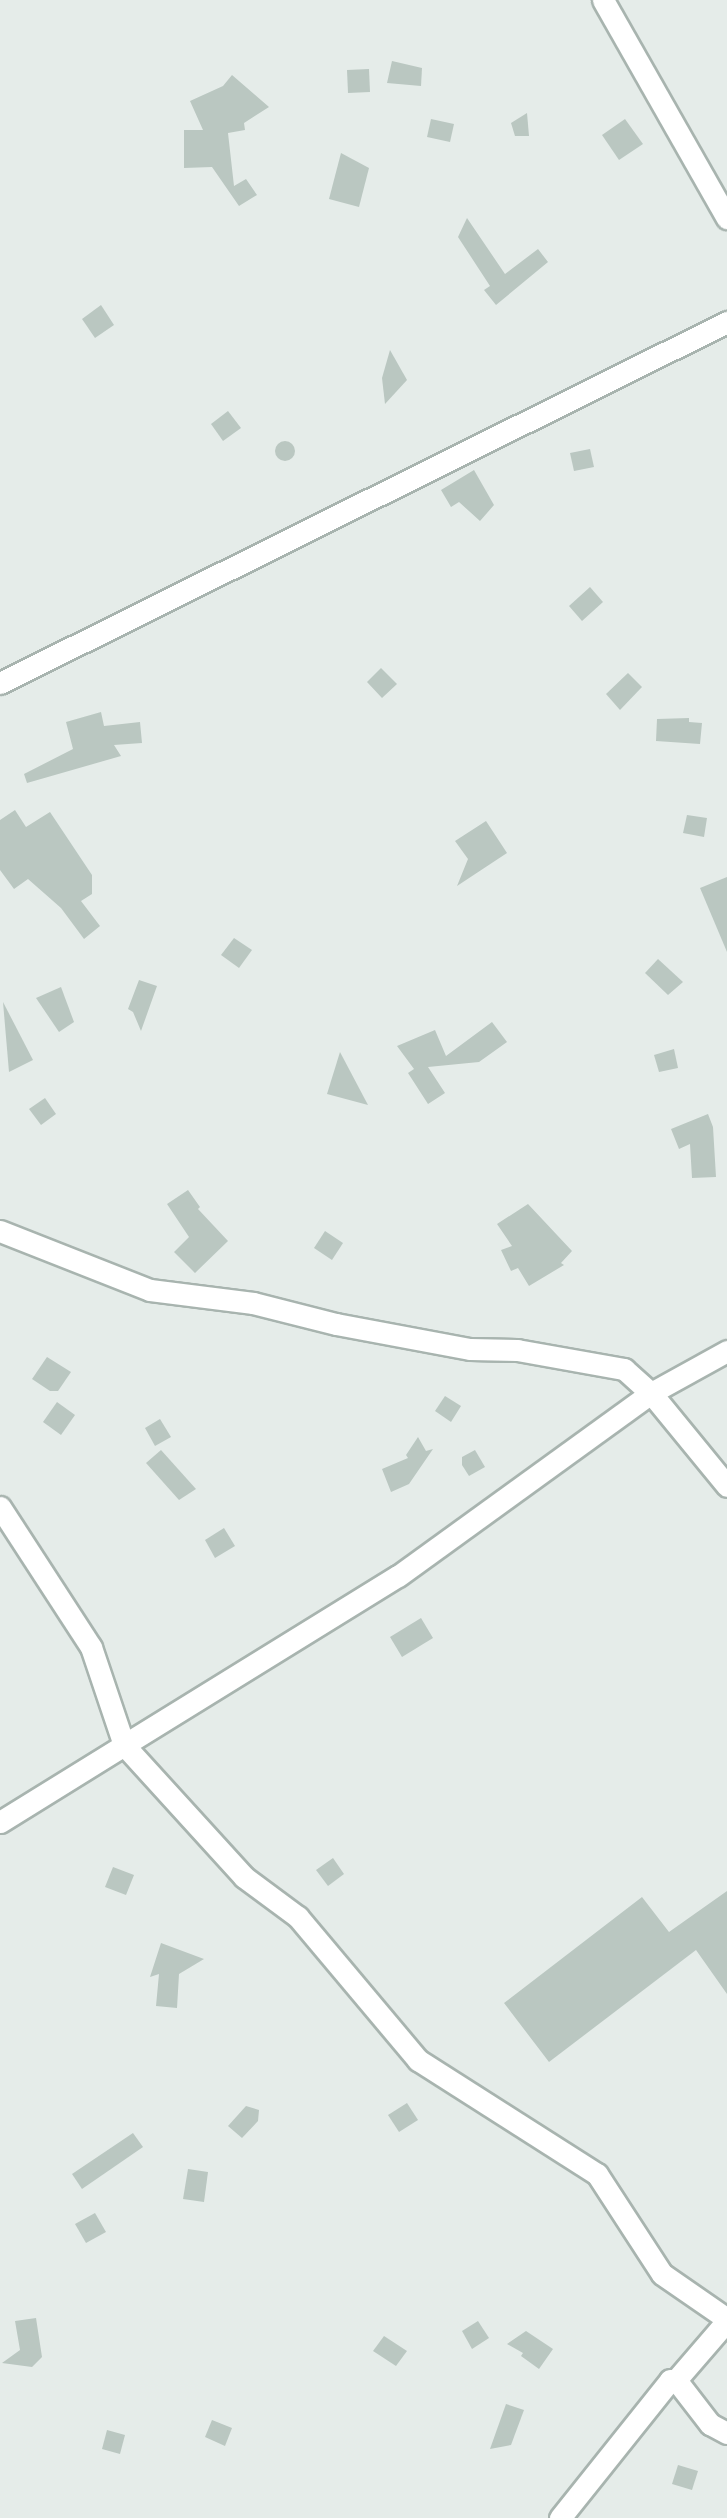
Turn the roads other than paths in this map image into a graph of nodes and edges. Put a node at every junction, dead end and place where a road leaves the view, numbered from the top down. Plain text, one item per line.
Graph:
1 (603, 0) edge
2 (727, 218) edge
3 (727, 322) edge
4 (0, 683) edge
5 (0, 1231) edge
6 (727, 1351) edge
7 (650, 1393) junction
8 (727, 1486) edge
9 (0, 1507) edge
10 (124, 1745) junction
11 (0, 1822) edge
12 (727, 2320) edge
13 (676, 2380) junction
14 (727, 2433) edge
15 (560, 2518) edge

1 - 2 street
3 - 4 street
5 - 7 street
6 - 7 street
7 - 8 street
7 - 10 street
9 - 10 street
10 - 11 street
10 - 12 street
12 - 13 street
13 - 14 street
13 - 15 street

